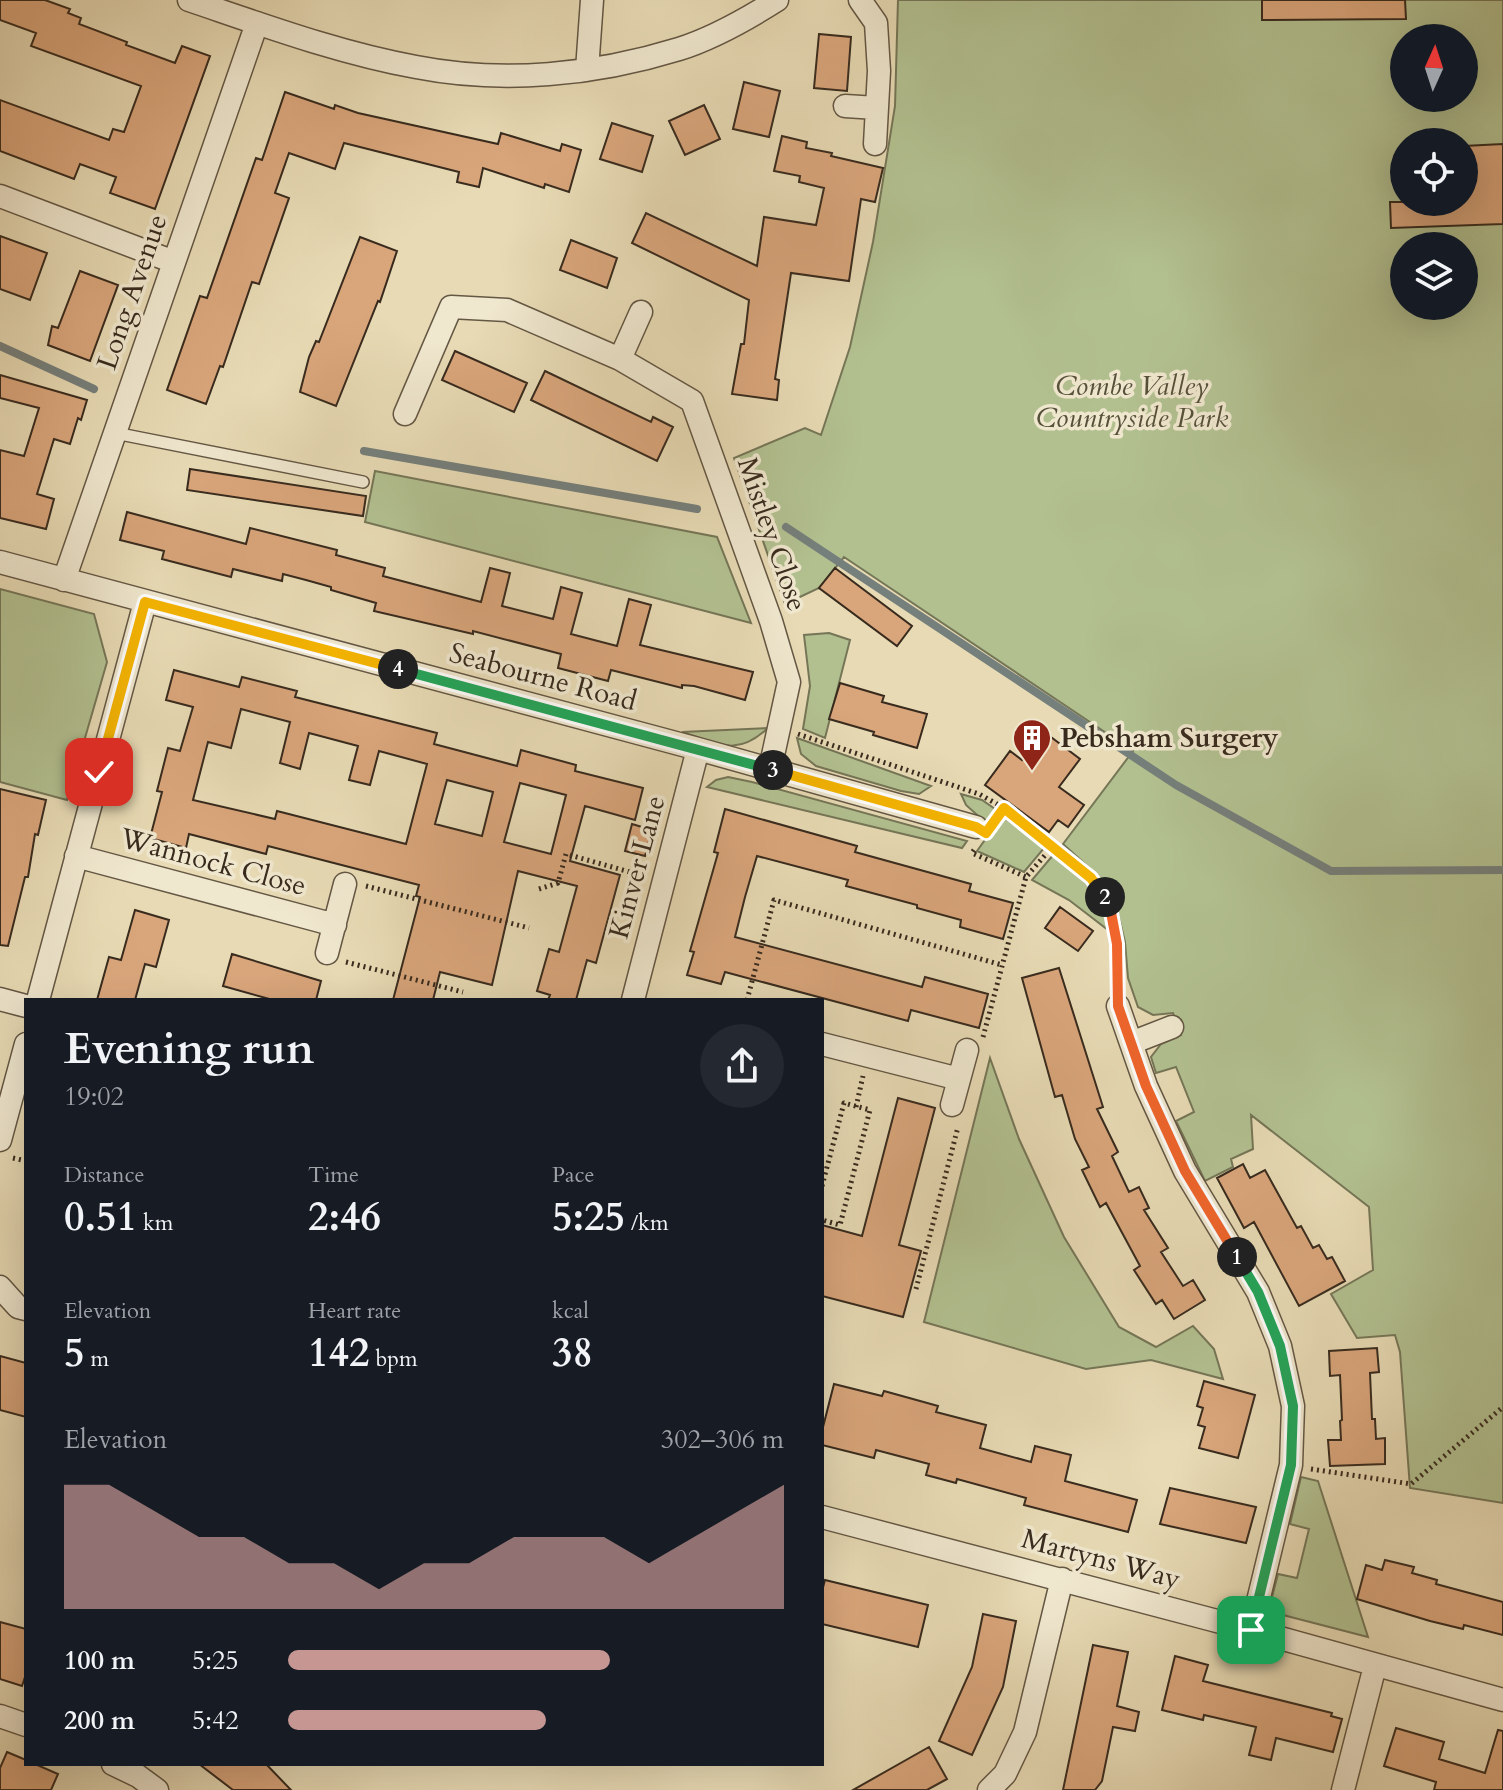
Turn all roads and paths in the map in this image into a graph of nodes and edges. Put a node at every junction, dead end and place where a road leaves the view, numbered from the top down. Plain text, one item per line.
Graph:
1 (189, 0) edge
2 (592, 0) edge
3 (777, 0) edge
4 (860, 0) edge
5 (257, 23) junction
6 (587, 70) junction
7 (845, 106) dead end
8 (877, 108) junction
9 (875, 144) dead end
10 (0, 196) edge
11 (174, 262) junction
12 (641, 312) dead end
13 (620, 359) junction
14 (405, 414) dead end
15 (115, 433) junction
16 (363, 482) dead end
17 (0, 562) edge
18 (64, 580) junction
19 (145, 602) junction
20 (779, 728) junction
21 (698, 749) junction
22 (770, 769) junction
23 (1004, 808) junction
24 (981, 830) junction
25 (1054, 845) junction
26 (76, 856) junction
27 (1026, 877) junction
28 (664, 882) junction
29 (345, 884) dead end
30 (370, 886) dead end
31 (539, 889) dead end
32 (335, 925) junction
33 (529, 928) dead end
34 (327, 953) joint
35 (1002, 965) junction
36 (463, 992) dead end
37 (39, 998) edge
38 (640, 998) edge
39 (748, 998) edge
40 (0, 999) edge
41 (24, 1005) edge
42 (1118, 1006) joint
43 (1172, 1027) dead end
44 (1131, 1043) junction
45 (824, 1045) edge
46 (974, 1047) joint
47 (24, 1051) edge
48 (959, 1079) junction
49 (955, 1116) joint
50 (0, 1140) edge
51 (824, 1178) edge
52 (824, 1221) edge
53 (0, 1287) edge
54 (916, 1289) dead end
55 (24, 1308) edge
56 (1503, 1407) edge
57 (1291, 1465) junction
58 (824, 1518) edge
59 (1062, 1579) junction
60 (1251, 1630) junction
61 (1375, 1666) junction
62 (1503, 1700) edge
63 (0, 1716) edge
64 (24, 1724) edge
65 (117, 1766) edge
66 (157, 1790) edge
67 (989, 1790) edge
68 (1343, 1790) edge

1 - 5 street
2 - 6 street
3 - 6 street
4 - 8 street
5 - 6 street
5 - 11 street, Long Avenue
7 - 8 street
8 - 9 street
10 - 11 street
11 - 15 street, Long Avenue
12 - 13 street
13 - 14 street, Mistley Close
13 - 20 street, Mistley Close
15 - 16 lane
15 - 18 street, Long Avenue
17 - 18 street, Seabourne Road
18 - 19 street, Seabourne Road
19 - 21 street, Seabourne Road
19 - 26 street
20 - 22 street, Mistley Close
20 - 23 path
21 - 22 street, Seabourne Road
21 - 28 street, Kinver Lane
22 - 24 street, Seabourne Road
23 - 24 path
23 - 25 path
24 - 27 path
25 - 27 path
25 - 42 path
26 - 32 street, Wannock Close
26 - 37 street
27 - 35 path
28 - 31 path
28 - 38 street, Kinver Lane
29 - 32 street, Wannock Close
30 - 33 path
32 - 34 street, Wannock Close
34 - 36 path
35 - 39 path
35 - 46 path
40 - 41 street
42 - 44 street
43 - 44 street
44 - 57 street
45 - 48 street
46 - 48 street
47 - 50 street
48 - 49 street
49 - 54 path
51 - 52 path
53 - 55 street
56 - 57 path
57 - 60 street
58 - 59 street, Martyns Way
59 - 60 street, Martyns Way
59 - 67 street
60 - 61 street, Martyns Way
61 - 62 street, Martyns Way
61 - 68 street
63 - 64 street
65 - 66 street

